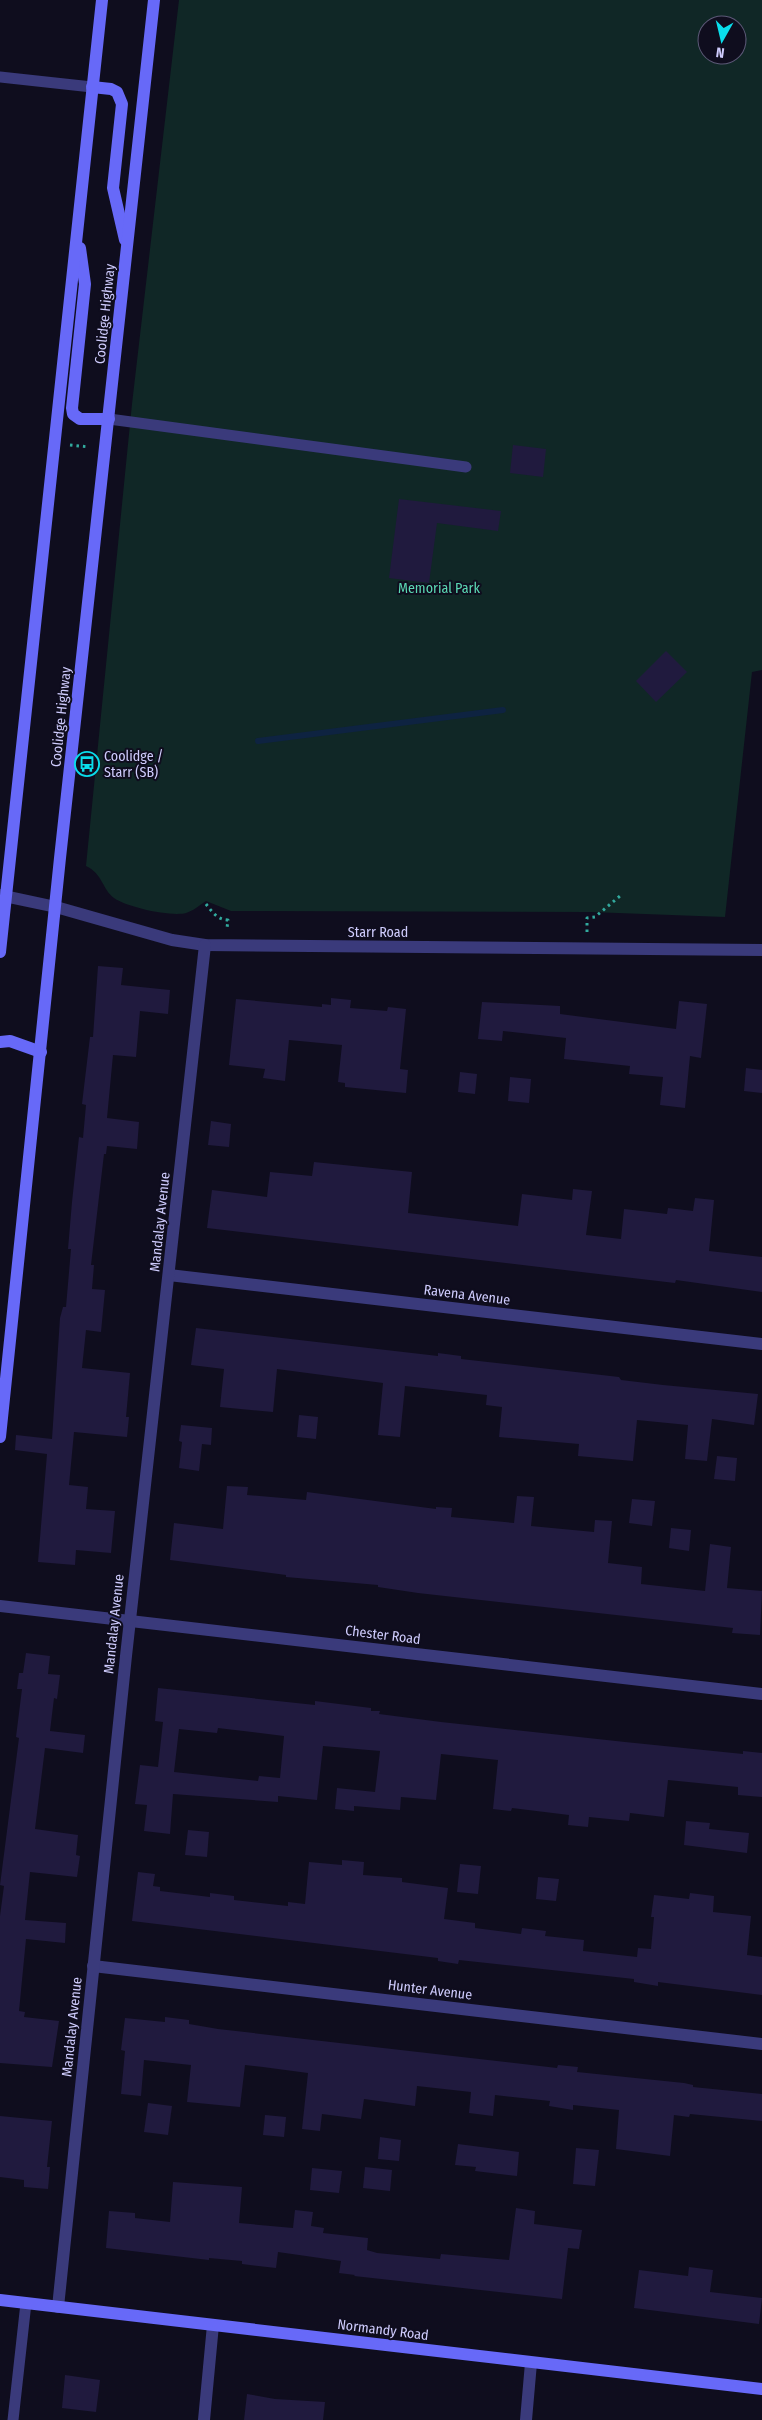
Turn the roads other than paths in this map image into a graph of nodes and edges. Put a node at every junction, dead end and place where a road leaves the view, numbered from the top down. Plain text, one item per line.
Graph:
1 (102, 0) edge
2 (154, 0) edge
3 (0, 77) edge
4 (92, 87) junction
5 (78, 228) junction
6 (127, 250) junction
7 (109, 419) junction
8 (466, 467) dead end
9 (3, 896) edge
10 (56, 907) junction
11 (205, 945) junction
12 (762, 950) edge
13 (0, 952) edge
14 (0, 1042) edge
15 (41, 1052) junction
16 (169, 1275) junction
17 (762, 1344) edge
18 (0, 1437) edge
19 (0, 1606) edge
20 (130, 1621) junction
21 (762, 1694) edge
22 (94, 1966) junction
23 (762, 2044) edge
24 (0, 2300) edge
25 (26, 2303) junction
26 (58, 2307) junction
27 (213, 2325) junction
28 (531, 2363) junction
29 (762, 2389) edge
30 (13, 2420) edge
31 (204, 2420) edge
32 (526, 2420) edge

1 - 4 main road
2 - 6 main road, Coolidge Highway
3 - 4 lane
4 - 5 main road
4 - 6 main road
5 - 7 main road
5 - 9 main road
6 - 7 main road, Coolidge Highway
7 - 8 lane
7 - 10 main road, Coolidge Highway
9 - 10 street, Starr Road
9 - 13 main road
10 - 11 street, Starr Road
10 - 15 main road, Coolidge Highway
11 - 12 street, Starr Road
11 - 16 street, Mandalay Avenue
14 - 15 main road
15 - 18 main road, Coolidge Highway
16 - 17 street, Ravena Avenue
16 - 20 street, Mandalay Avenue
19 - 20 street, Chester Road
20 - 21 street, Chester Road
20 - 22 street, Mandalay Avenue
22 - 23 street, Hunter Avenue
22 - 26 street, Mandalay Avenue
24 - 25 main road, Normandy Road
25 - 26 main road, Normandy Road
25 - 30 lane
26 - 27 main road, Normandy Road
27 - 28 main road, Normandy Road
27 - 31 street
28 - 29 main road, Normandy Road
28 - 32 street

